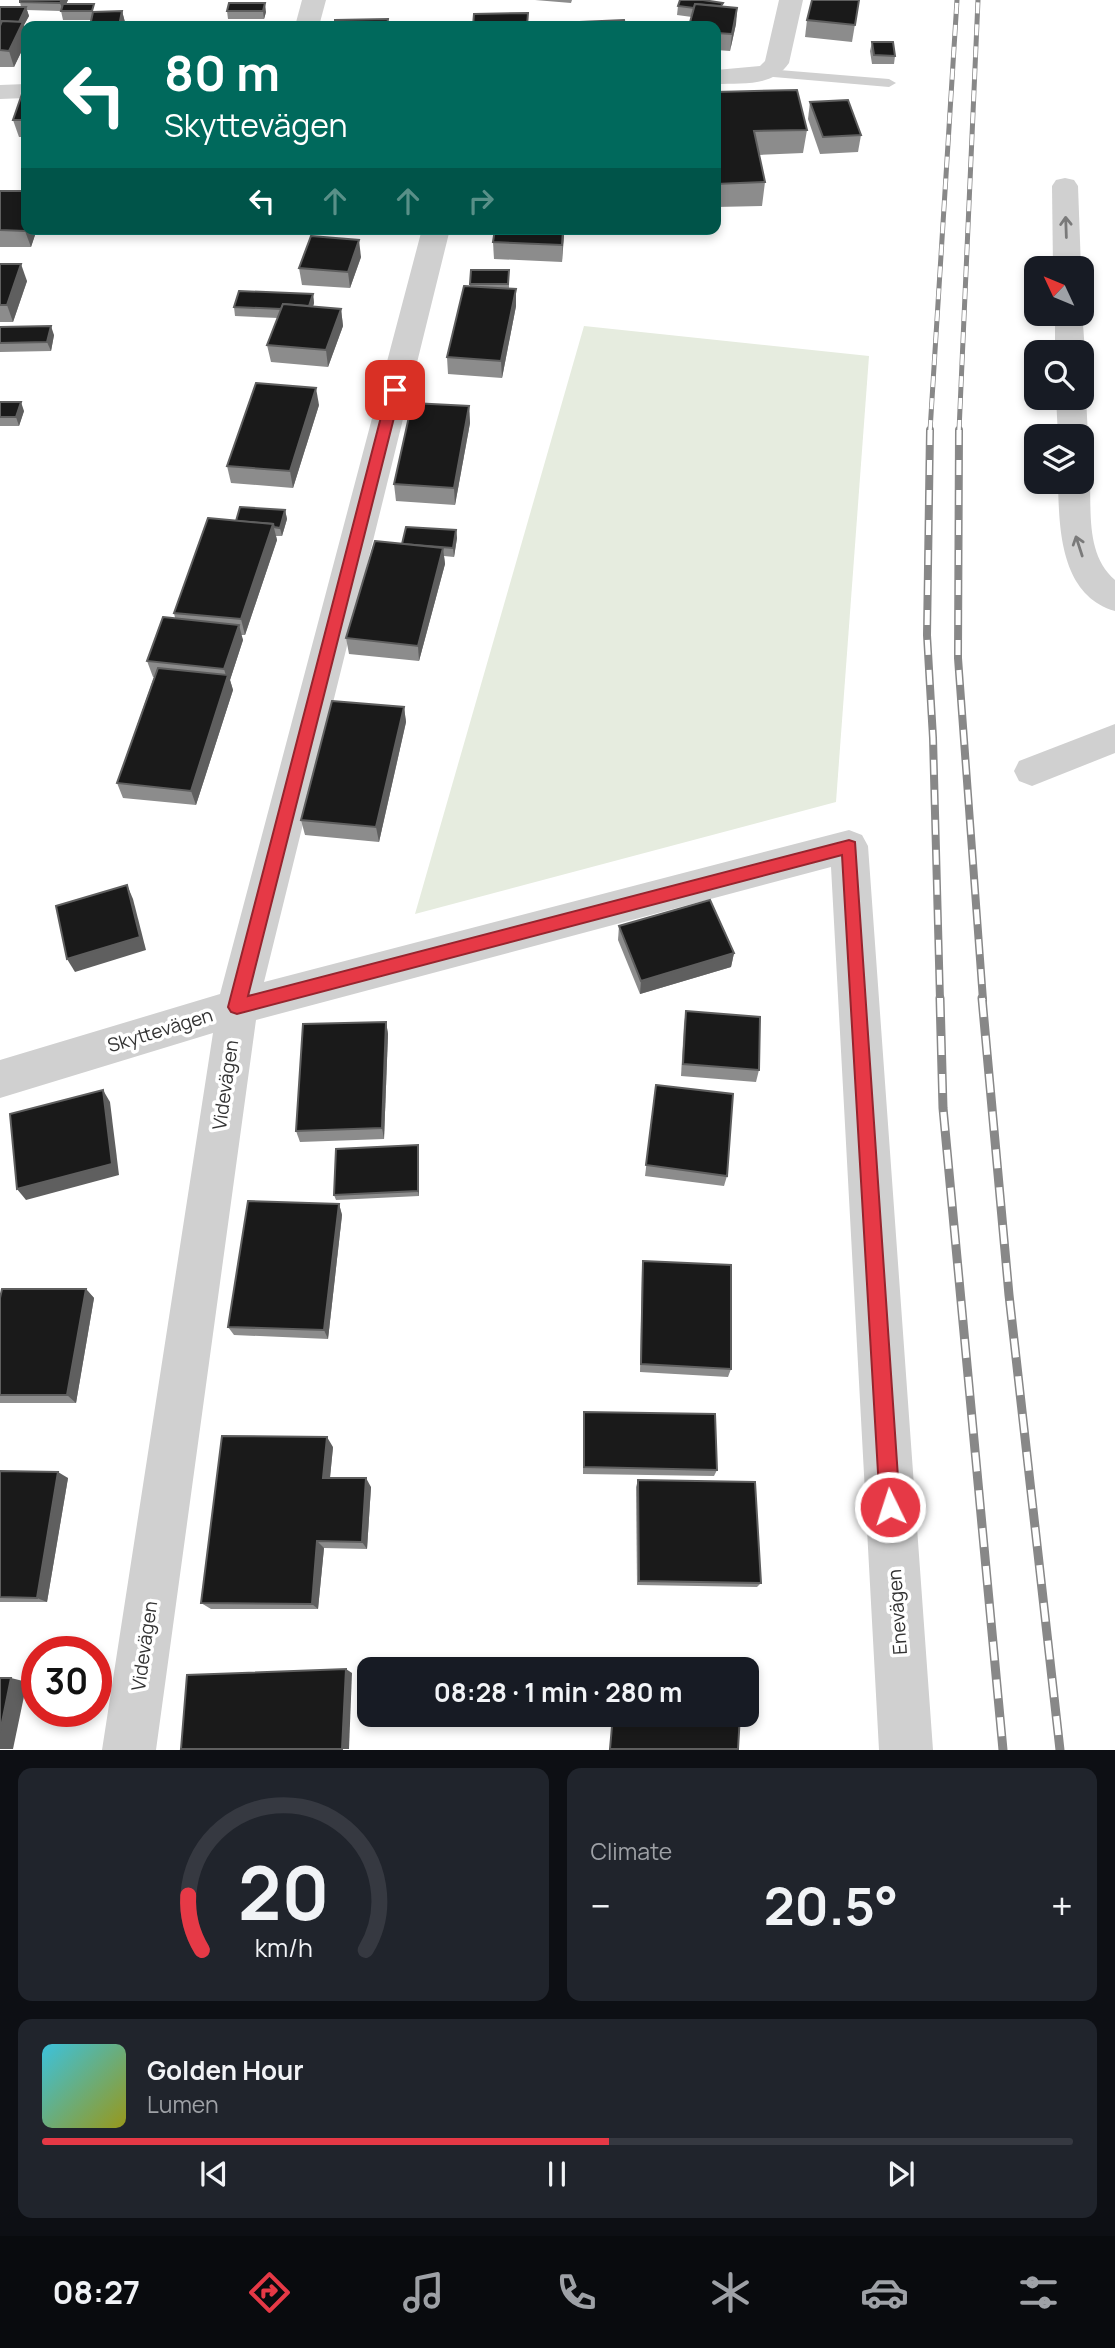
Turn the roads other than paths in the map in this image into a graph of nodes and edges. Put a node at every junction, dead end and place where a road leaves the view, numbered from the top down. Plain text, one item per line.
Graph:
1 (314, 0) edge
2 (792, 0) edge
3 (308, 21) edge
4 (767, 73) junction
5 (721, 77) edge
6 (889, 83) dead end
7 (21, 91) edge
8 (0, 92) edge
9 (1065, 186) dead end
10 (434, 235) edge
11 (1068, 256) edge
12 (1074, 494) edge
13 (1115, 599) edge
14 (1115, 738) edge
15 (1032, 771) dead end
16 (849, 846) joint
17 (237, 1007) junction
18 (0, 1079) edge
19 (129, 1749) edge
20 (906, 1749) edge

1 - 3 street
2 - 4 street
4 - 5 street
4 - 6 lane
7 - 8 street
11 -> 9 street
10 - 17 street, Videvägen
13 -> 12 street
14 - 15 street
16 - 17 street, Skyttevägen
16 - 20 street, Enevägen
17 - 18 street, Skyttevägen
17 - 19 street, Videvägen

